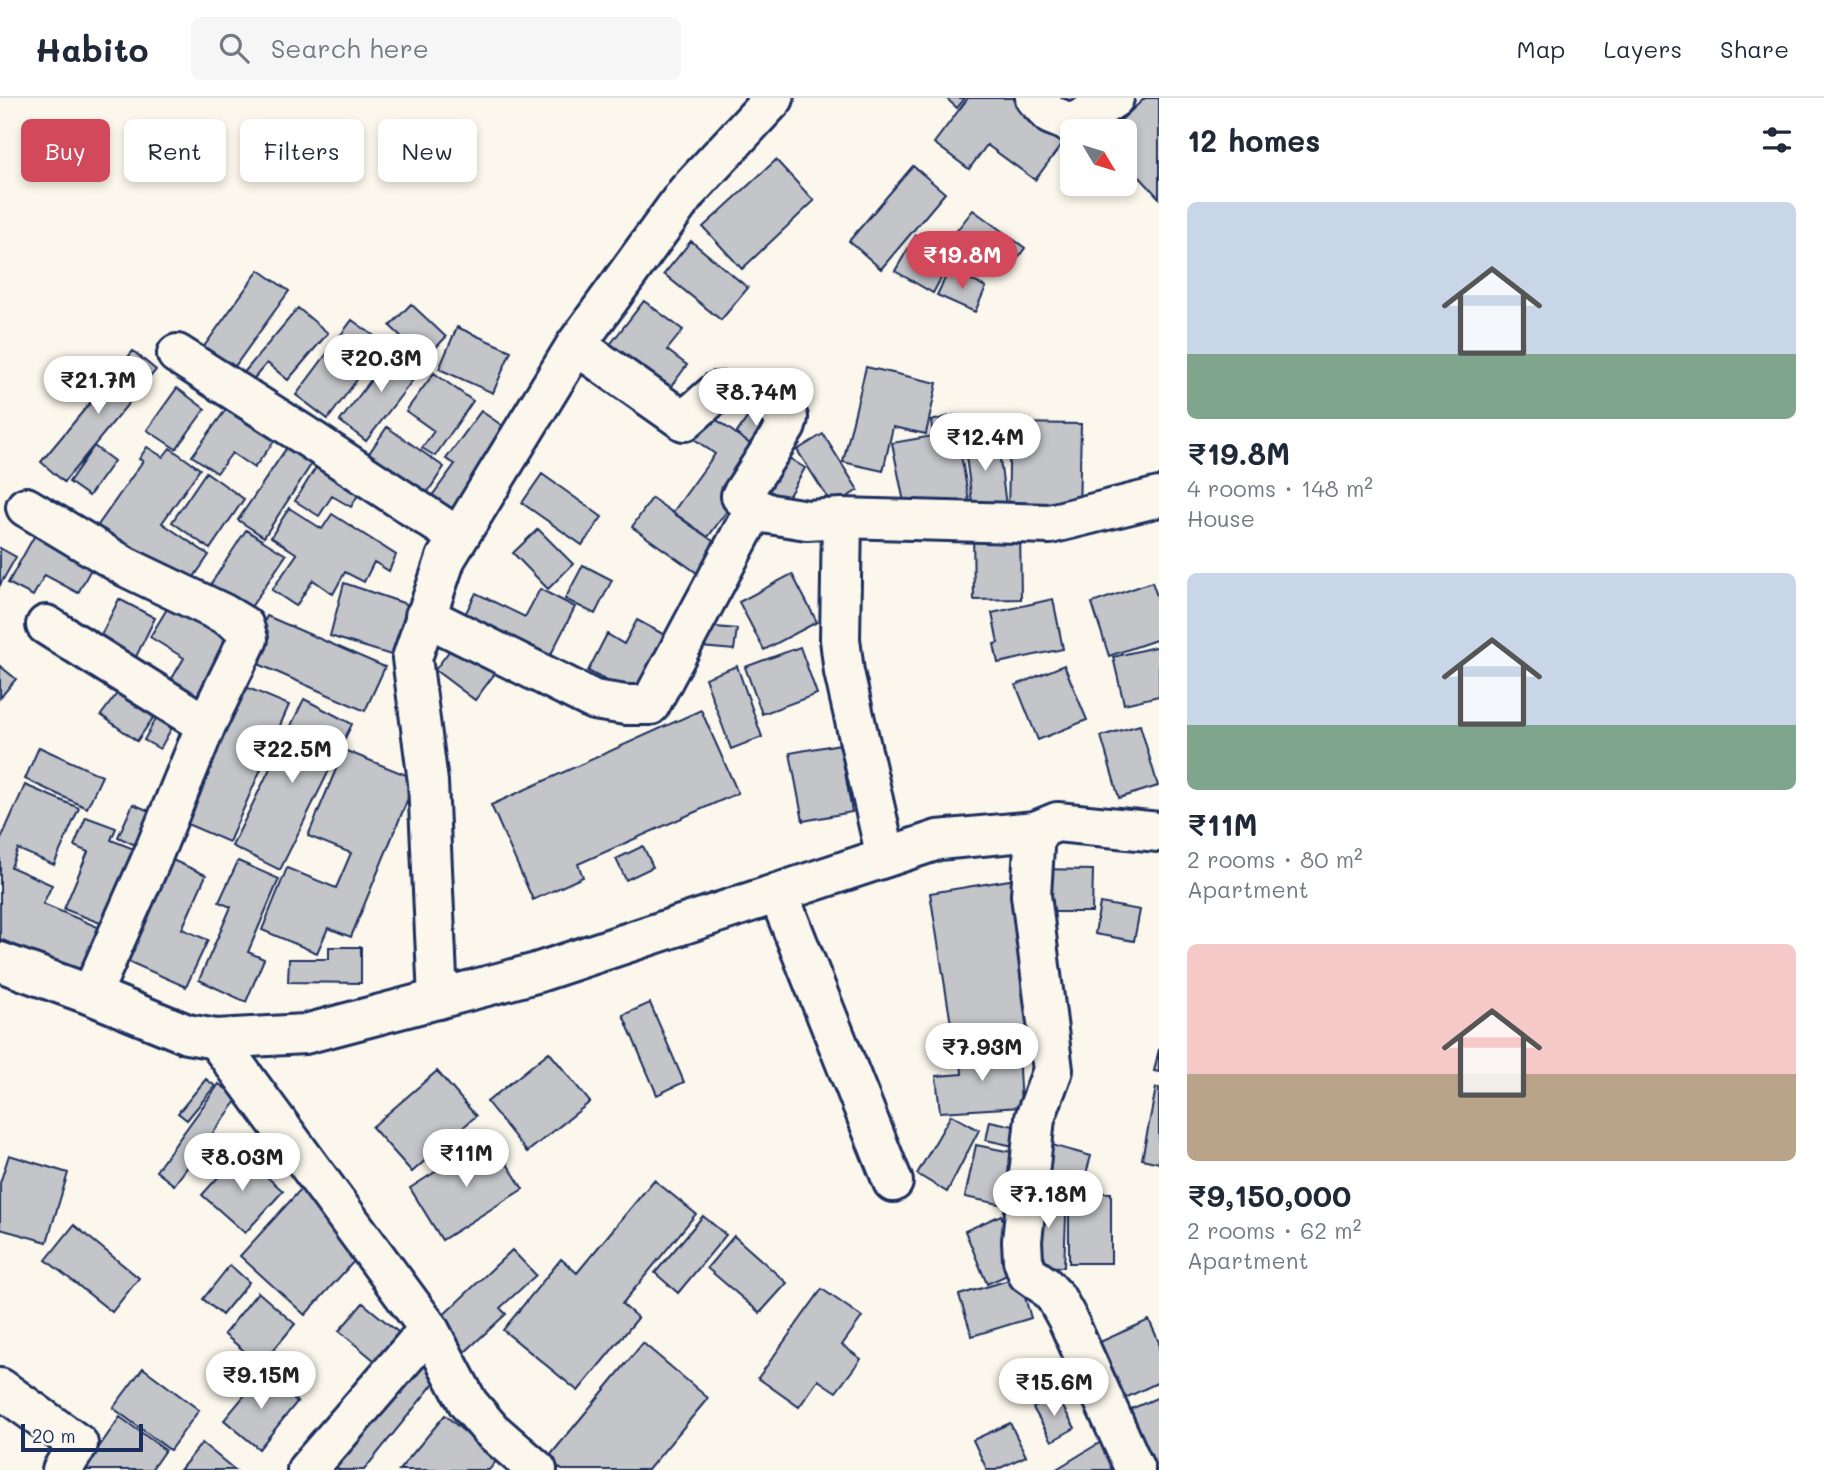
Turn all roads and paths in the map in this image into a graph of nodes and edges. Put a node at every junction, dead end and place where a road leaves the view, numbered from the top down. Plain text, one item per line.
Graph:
1 (774, 98) edge
2 (1035, 98) edge
3 (1114, 98) edge
4 (576, 345) junction
5 (177, 354) dead end
6 (1159, 497) edge
7 (26, 507) dead end
8 (755, 508) junction
9 (842, 518) junction
10 (458, 537) junction
11 (425, 616) junction
12 (46, 625) dead end
13 (206, 725) junction
14 (1035, 831) junction
15 (1159, 832) edge
16 (886, 858) junction
17 (778, 893) junction
18 (0, 962) edge
19 (91, 995) junction
20 (439, 999) junction
21 (216, 1039) junction
22 (892, 1182) dead end
23 (429, 1329) junction
24 (0, 1388) edge
25 (62, 1470) edge
26 (307, 1470) edge
27 (537, 1470) edge
28 (1135, 1470) edge

1 - 4 street
2 - 3 street
4 - 8 street
4 - 10 street
5 - 10 street
6 - 9 street
7 - 13 street
8 - 9 street
8 - 11 street
9 - 16 street
10 - 11 street
11 - 20 street
12 - 13 street
13 - 19 street
14 - 15 street
14 - 16 street
14 - 28 street
16 - 17 street
17 - 20 street
17 - 22 street
18 - 19 street
19 - 21 street
20 - 21 street
21 - 23 street
23 - 26 street
23 - 27 street
24 - 25 street

